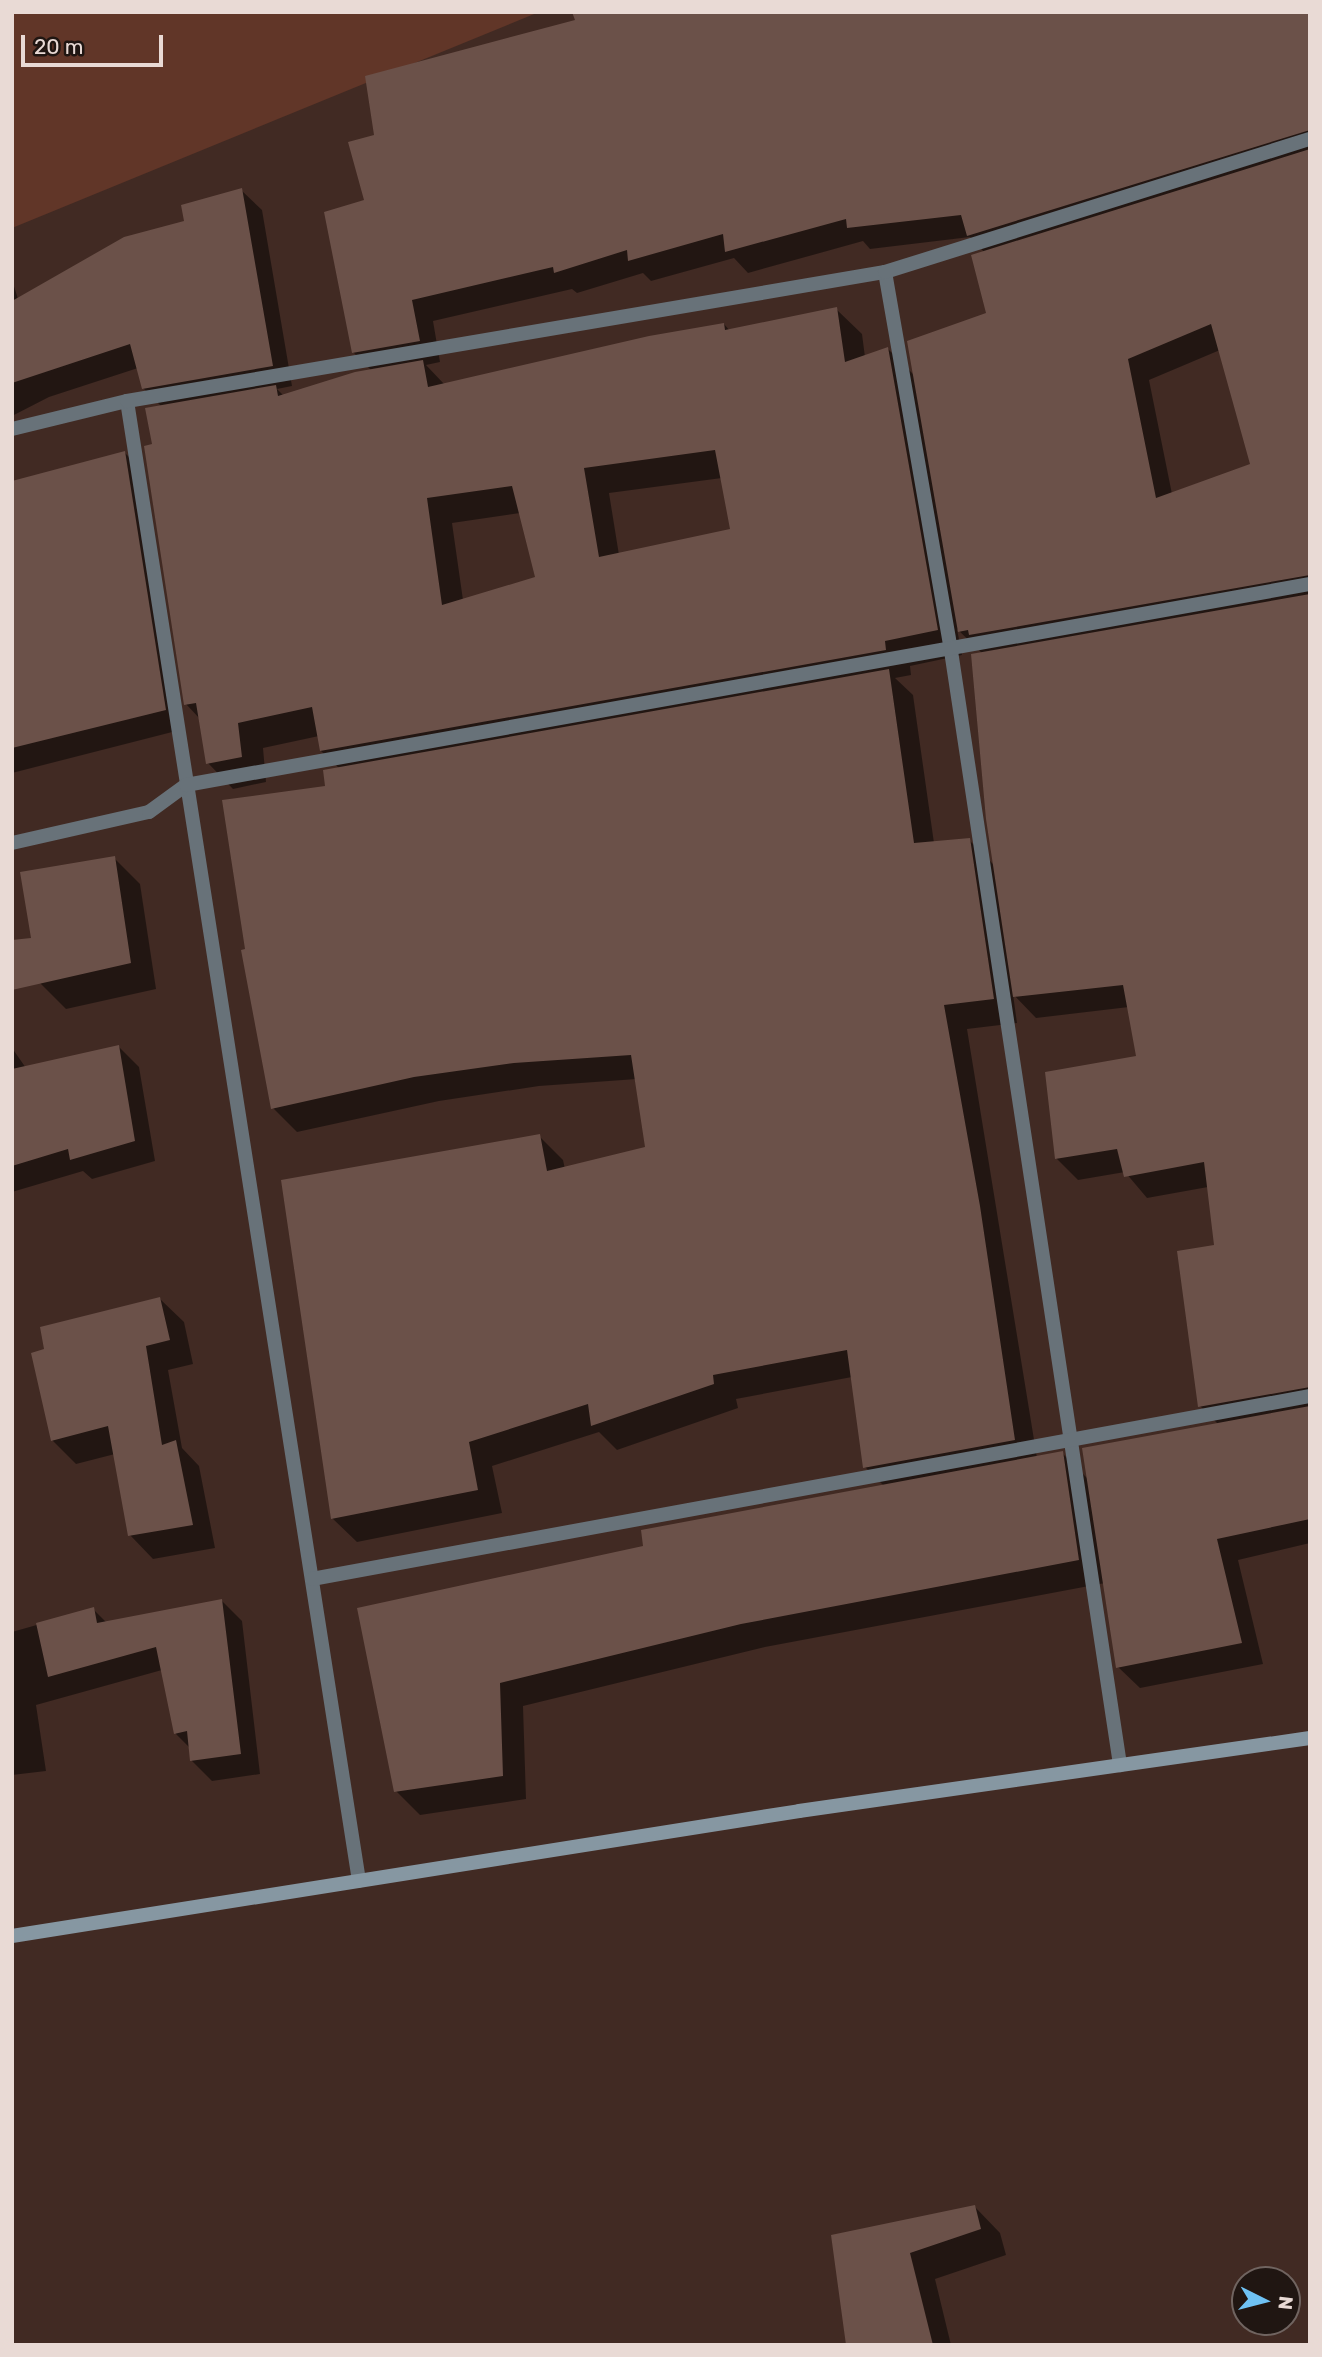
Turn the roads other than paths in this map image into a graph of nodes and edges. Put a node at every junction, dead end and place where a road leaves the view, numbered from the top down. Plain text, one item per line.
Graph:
1 (1310, 139) edge
2 (885, 272) junction
3 (127, 401) junction
4 (12, 429) edge
5 (1310, 584) edge
6 (951, 651) junction
7 (186, 785) junction
8 (12, 844) edge
9 (1310, 1396) edge
10 (1069, 1441) junction
11 (312, 1579) junction
12 (1310, 1738) edge
13 (1120, 1765) junction
14 (359, 1881) junction
15 (12, 1936) edge

1 - 2 street
2 - 3 street
2 - 6 street
3 - 4 street
3 - 7 street
5 - 6 street
6 - 7 street
6 - 10 street
7 - 8 street
7 - 11 street
9 - 10 street
10 - 11 street
10 - 13 street
11 - 14 street
12 - 13 street
13 - 14 street
14 - 15 street

